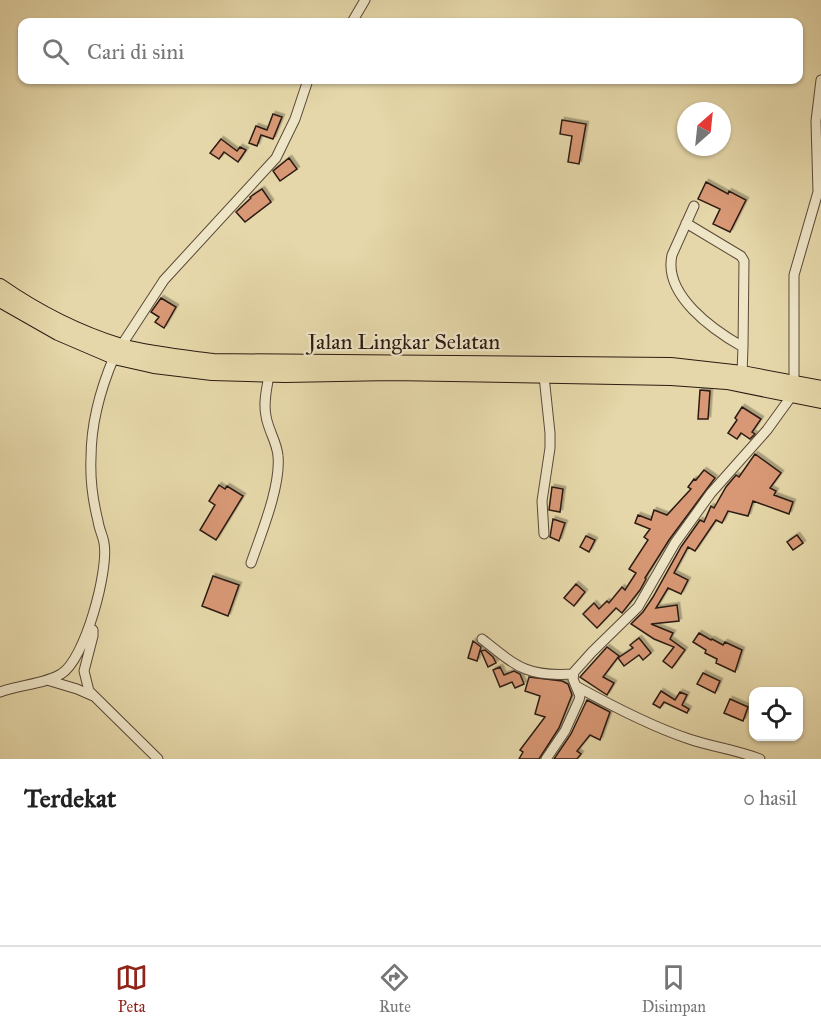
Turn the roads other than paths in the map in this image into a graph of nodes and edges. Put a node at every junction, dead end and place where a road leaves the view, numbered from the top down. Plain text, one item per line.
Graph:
1 (365, 0) edge
2 (354, 18) edge
3 (821, 80) edge
4 (308, 84) edge
5 (694, 206) dead end
6 (686, 223) junction
7 (0, 286) edge
8 (0, 300) edge
9 (743, 347) junction
10 (118, 351) junction
11 (193, 365) junction
12 (742, 373) junction
13 (269, 375) junction
14 (544, 376) junction
15 (793, 388) junction
16 (821, 388) edge
17 (821, 400) edge
18 (544, 534) dead end
19 (251, 563) dead end
20 (89, 627) junction
21 (482, 639) dead end
22 (573, 674) junction
23 (44, 680) junction
24 (576, 686) junction
25 (0, 692) edge
26 (93, 696) junction
27 (158, 759) edge
28 (546, 759) edge
29 (760, 759) edge

1 - 2 street
3 - 15 street
4 - 10 street
5 - 6 street
6 - 9 street
6 - 9 street
7 - 10 highway, Jalan Lingkar Selatan
8 - 10 highway, Jalan Lingkar Selatan
9 - 12 street
10 - 11 highway, Jalan Lingkar Selatan
10 - 20 street
11 - 12 highway, Jalan Lingkar Selatan
11 - 13 highway, Jalan Lingkar Selatan
12 - 15 highway, Jalan Lingkar Selatan
13 - 14 highway, Jalan Lingkar Selatan
13 - 19 street
14 - 15 highway, Jalan Lingkar Selatan
14 - 18 street
15 - 16 highway, Jalan Lingkar Selatan
15 - 17 highway, Jalan Lingkar Selatan
15 - 22 street
20 - 23 street
20 - 26 street
21 - 22 street
22 - 24 street
23 - 25 street
23 - 26 street
24 - 28 street
24 - 29 street
26 - 27 street

